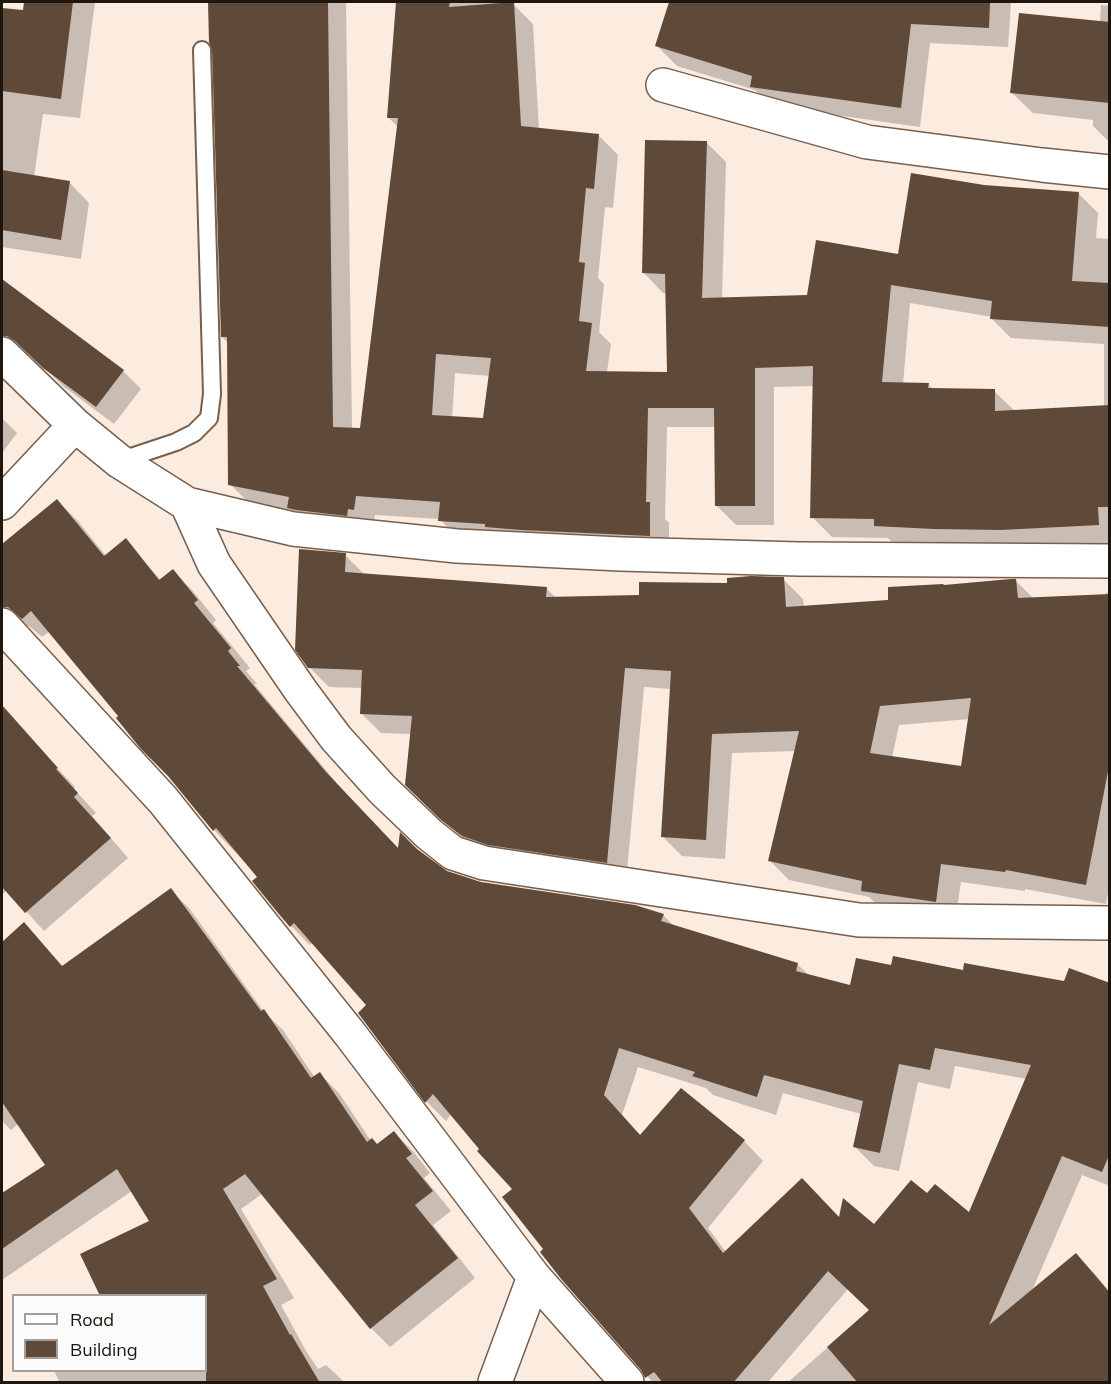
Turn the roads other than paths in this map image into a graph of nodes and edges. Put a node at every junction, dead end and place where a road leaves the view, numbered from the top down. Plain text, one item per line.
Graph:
1 (202, 50) dead end
2 (663, 85) dead end
3 (1110, 172) edge
4 (2, 354) edge
5 (75, 425) junction
6 (119, 461) junction
7 (2, 503) edge
8 (187, 504) junction
9 (1110, 561) edge
10 (2, 625) edge
11 (1110, 923) edge
12 (534, 1277) junction
13 (495, 1383) edge
14 (627, 1383) edge

1 - 6 lane
2 - 3 street
4 - 5 street
5 - 6 street
5 - 7 street
6 - 8 street
8 - 9 street
8 - 11 street
10 - 12 street
12 - 13 street
12 - 14 street

